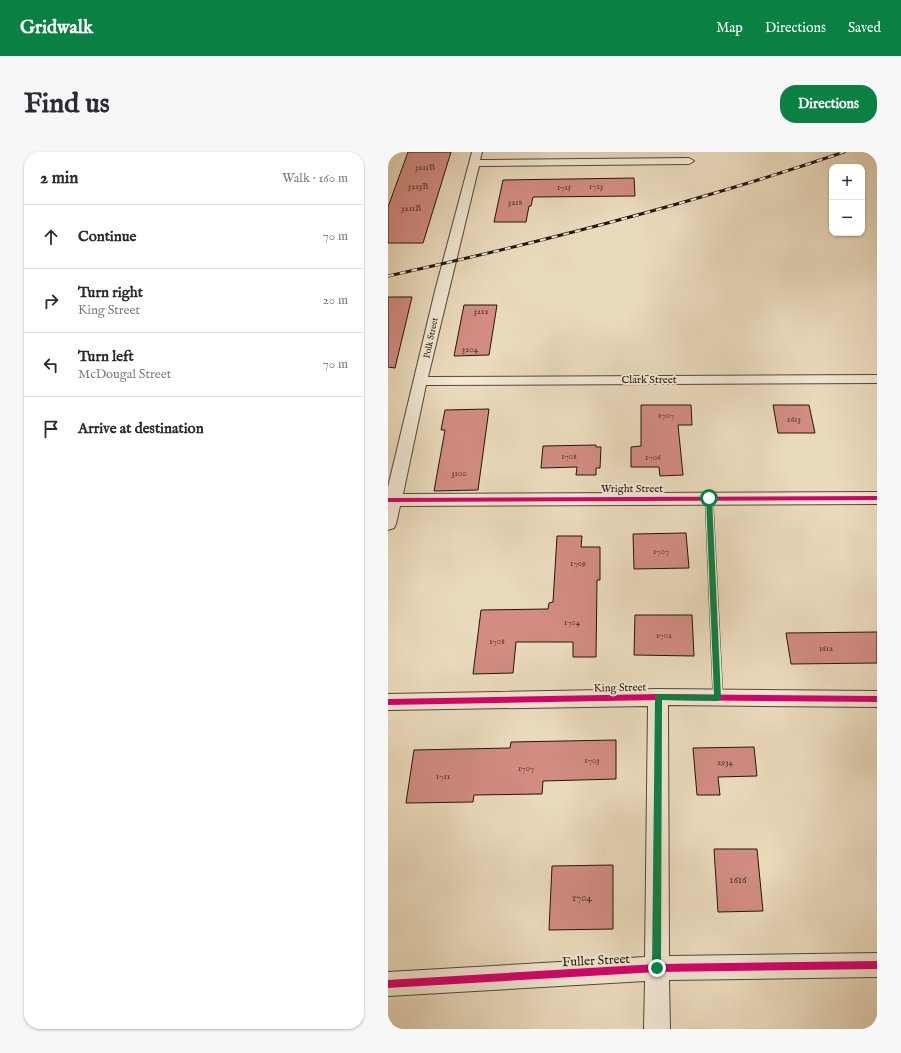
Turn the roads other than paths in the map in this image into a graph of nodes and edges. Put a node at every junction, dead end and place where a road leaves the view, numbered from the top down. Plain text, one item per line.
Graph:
1 (475, 157) edge
2 (689, 161) dead end
3 (877, 379) edge
4 (422, 381) junction
5 (709, 498) junction
6 (877, 498) edge
7 (391, 500) edge
8 (388, 524) edge
9 (658, 697) junction
10 (718, 698) junction
11 (877, 699) edge
12 (388, 702) edge
13 (877, 965) edge
14 (657, 968) junction
15 (388, 984) edge
16 (657, 1029) edge

1 - 2 street
1 - 4 street, Polk Street
3 - 4 street, Clark Street
4 - 7 street, Polk Street
5 - 6 street, Wright Street
5 - 7 street, Wright Street
5 - 10 lane
7 - 8 street, Polk Street
9 - 10 street, King Street
9 - 12 street, King Street
9 - 14 street
10 - 11 street, King Street
13 - 14 street, Fuller Street
14 - 15 street, Fuller Street
14 - 16 street

